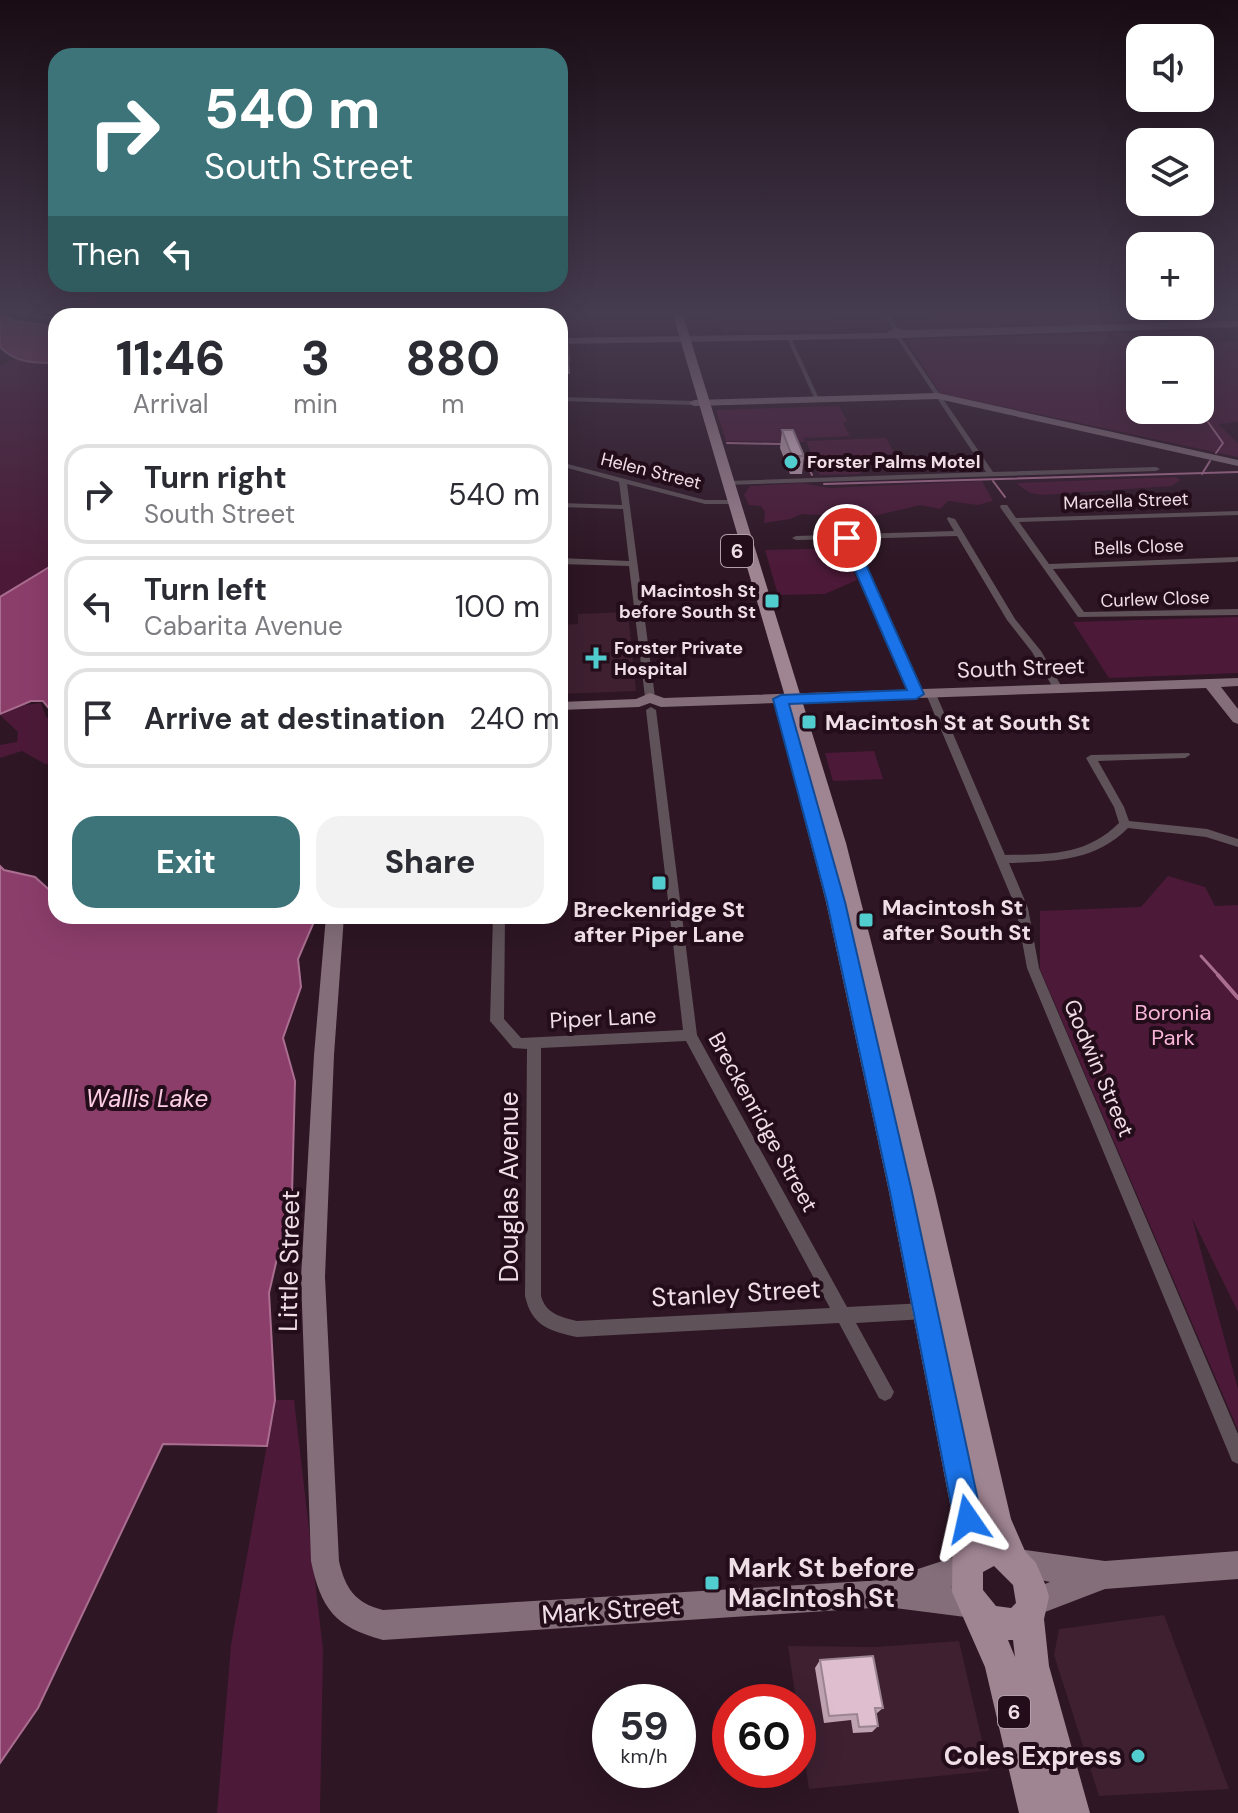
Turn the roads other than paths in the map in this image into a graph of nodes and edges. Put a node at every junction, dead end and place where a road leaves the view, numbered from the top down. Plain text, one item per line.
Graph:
1 (577, 400) edge
2 (698, 400) edge
3 (818, 400) joint
4 (830, 400) edge
5 (940, 400) edge
6 (954, 400) edge
7 (699, 404) junction
8 (1238, 463) edge
9 (568, 466) edge
10 (1156, 469) dead end
11 (990, 473) junction
12 (623, 481) junction
13 (728, 483) junction
14 (728, 502) junction
15 (568, 505) edge
16 (626, 507) junction
17 (1004, 507) dead end
18 (1238, 513) edge
19 (951, 519) dead end
20 (1015, 520) junction
21 (960, 533) junction
22 (796, 538) dead end
23 (847, 538) junction
24 (1235, 559) dead end
25 (568, 561) edge
26 (633, 564) junction
27 (1045, 567) junction
28 (1238, 612) edge
29 (1238, 682) edge
30 (1210, 683) junction
31 (1058, 689) junction
32 (924, 694) junction
33 (787, 699) junction
34 (650, 703) junction
35 (568, 706) edge
36 (1238, 719) edge
37 (1185, 755) dead end
38 (1125, 824) junction
39 (1238, 843) edge
40 (1001, 859) junction
41 (334, 924) edge
42 (499, 924) edge
43 (690, 1035) junction
44 (526, 1044) junction
45 (925, 1311) junction
46 (843, 1313) junction
47 (551, 1323) joint
48 (885, 1392) dead end
49 (1238, 1455) edge
50 (1015, 1560) junction
51 (968, 1564) junction
52 (1238, 1565) edge
53 (1105, 1575) junction
54 (886, 1593) junction
55 (341, 1604) joint
56 (977, 1609) junction
57 (1029, 1609) junction
58 (1037, 1813) edge
59 (1072, 1813) edge

1 - 7 street
2 - 7 main road, 6
3 - 4 street
3 - 7 street
5 - 11 street
6 - 8 street
7 - 13 main road, 6
7 - 14 main road, 6
9 - 12 street, Helen Street
10 - 11 street
11 - 13 street
12 - 14 street, Helen Street
12 - 16 street, Breckenridge Street
13 - 14 main road, 6
14 - 33 main road, 6
15 - 16 street
16 - 26 street, Breckenridge Street
17 - 20 street
18 - 20 street, Marcella Street
19 - 21 street
20 - 27 street
21 - 23 street
21 - 31 street
22 - 23 street
23 - 32 street, Godwin Street
24 - 27 street, Bells Close
25 - 26 street
26 - 34 street, Breckenridge Street
27 - 28 street, Curlew Close
29 - 30 street, South Street
30 - 31 street, South Street
30 - 36 street
31 - 32 street, South Street
32 - 33 street, South Street
32 - 40 street, Godwin Street
33 - 34 street, South Street
33 - 45 main road, 6
33 - 50 main road, 6
34 - 35 street, South Street
34 - 43 street, Breckenridge Street
37 - 38 street
38 - 39 street
38 - 40 street
40 - 49 street, Godwin Street
41 - 55 street, Little Street
42 - 44 street
43 - 44 street, Piper Lane
43 - 46 street, Breckenridge Street
44 - 47 street, Douglas Avenue
45 - 46 street, Stanley Street
45 - 51 main road, 6
46 - 47 street, Stanley Street
46 - 48 street, Breckenridge Street
50 - 51 main road
50 - 53 street
50 - 57 main road, 6
51 - 54 street, Mark Street
51 - 56 main road, 6
52 - 53 street
53 - 57 street
54 - 55 street, Mark Street
54 - 56 street, Mark Street
56 - 57 main road
56 - 58 main road, 6
57 - 59 main road, 6

